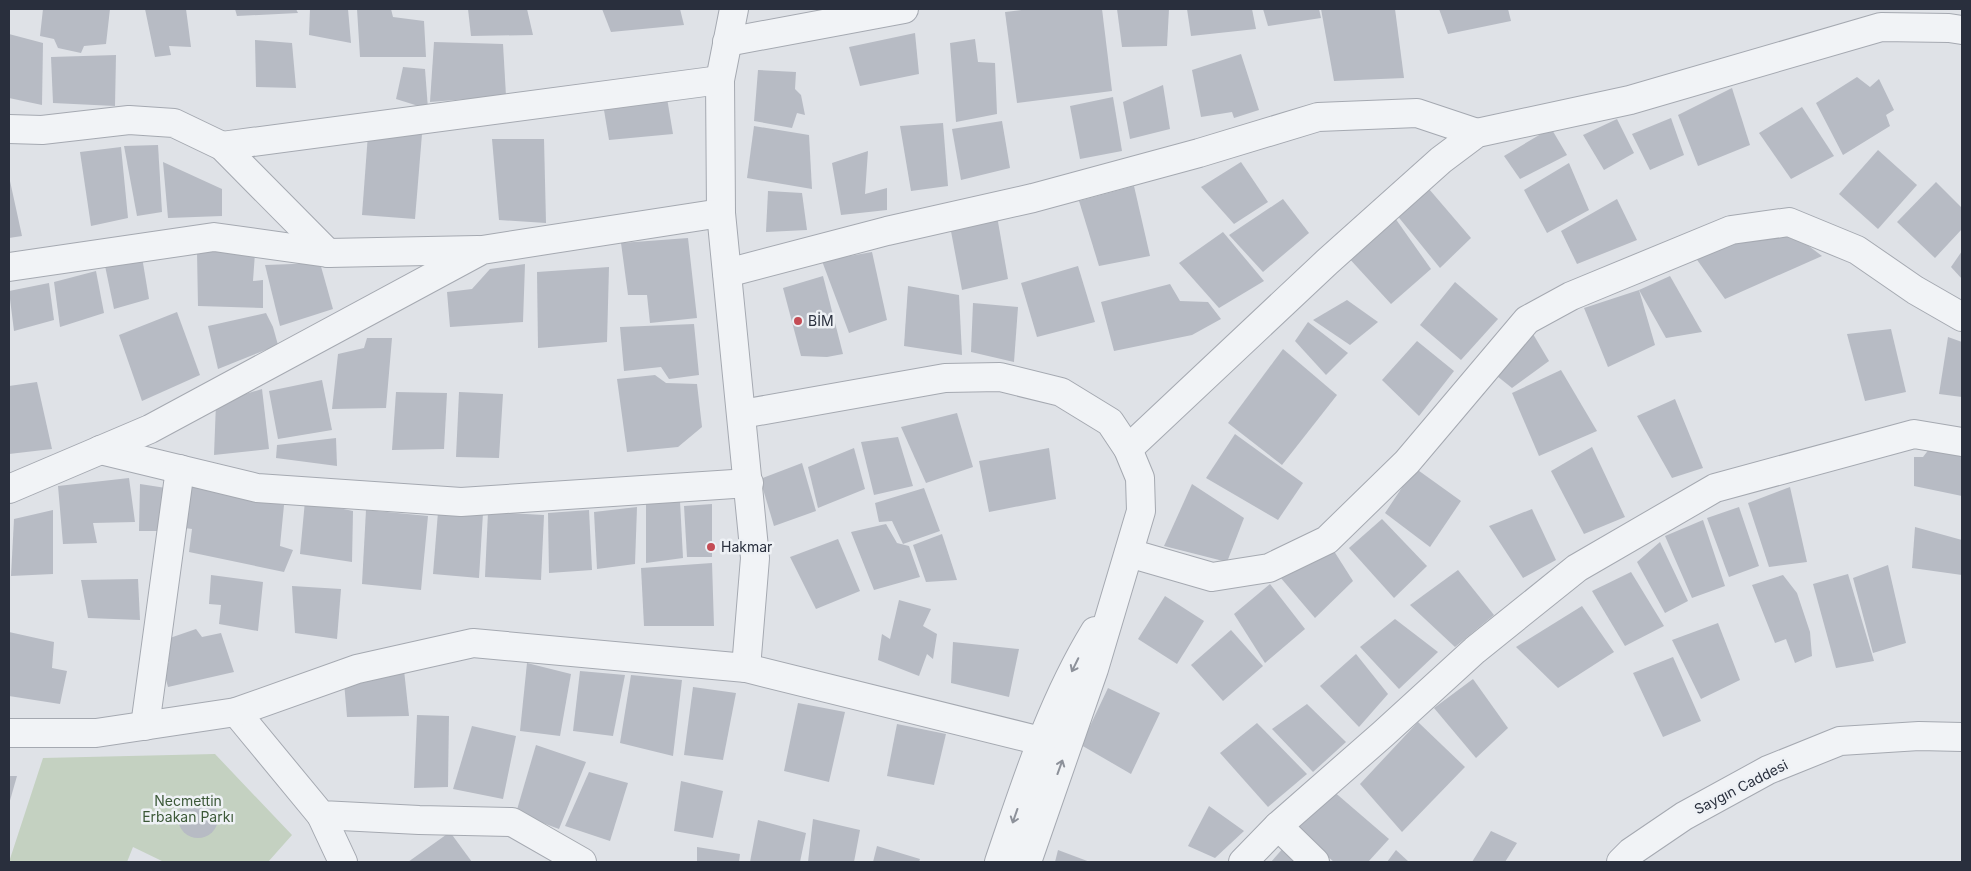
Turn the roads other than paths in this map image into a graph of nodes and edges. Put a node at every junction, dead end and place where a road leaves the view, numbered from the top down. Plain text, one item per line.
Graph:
1 (734, 9) edge
2 (904, 9) edge
3 (1962, 30) edge
4 (727, 42) junction
5 (720, 80) junction
6 (9, 129) edge
7 (1477, 133) junction
8 (222, 146) junction
9 (721, 213) junction
10 (482, 250) junction
11 (328, 253) junction
12 (9, 267) edge
13 (727, 273) junction
14 (1962, 317) edge
15 (742, 414) junction
16 (1962, 442) edge
17 (1128, 449) junction
18 (100, 450) junction
19 (180, 469) junction
20 (749, 483) junction
21 (9, 489) edge
22 (1129, 552) junction
23 (1118, 594) junction
24 (746, 668) junction
25 (236, 712) junction
26 (145, 726) junction
27 (9, 733) edge
28 (1962, 737) edge
29 (1041, 741) junction
30 (321, 815) junction
31 (1278, 826) junction
32 (342, 862) edge
33 (582, 862) edge
34 (999, 862) edge
35 (1026, 862) edge
36 (1243, 862) edge
37 (1316, 862) edge
38 (1621, 862) edge

1 - 4 street
2 - 4 street
3 - 7 street
4 - 5 street
5 - 8 street
5 - 9 street
6 - 8 street
7 - 13 street
7 - 17 street
8 - 11 street
9 - 10 street
9 - 13 street
10 - 11 street
10 - 18 street
11 - 12 street
13 - 15 street
14 - 22 street
15 - 17 street
15 - 20 street
16 - 31 street
17 - 22 street
18 - 19 street
18 - 21 street
19 - 20 street
19 - 26 street
20 - 24 street
22 - 23 street
23 -> 29 street
35 -> 23 street
24 - 25 street
24 - 29 street
25 - 26 street
25 - 30 street
26 - 27 street
28 - 38 street, Saygın Caddesi
29 -> 34 street
30 - 32 street
30 - 33 street
31 - 36 street
31 - 37 street

